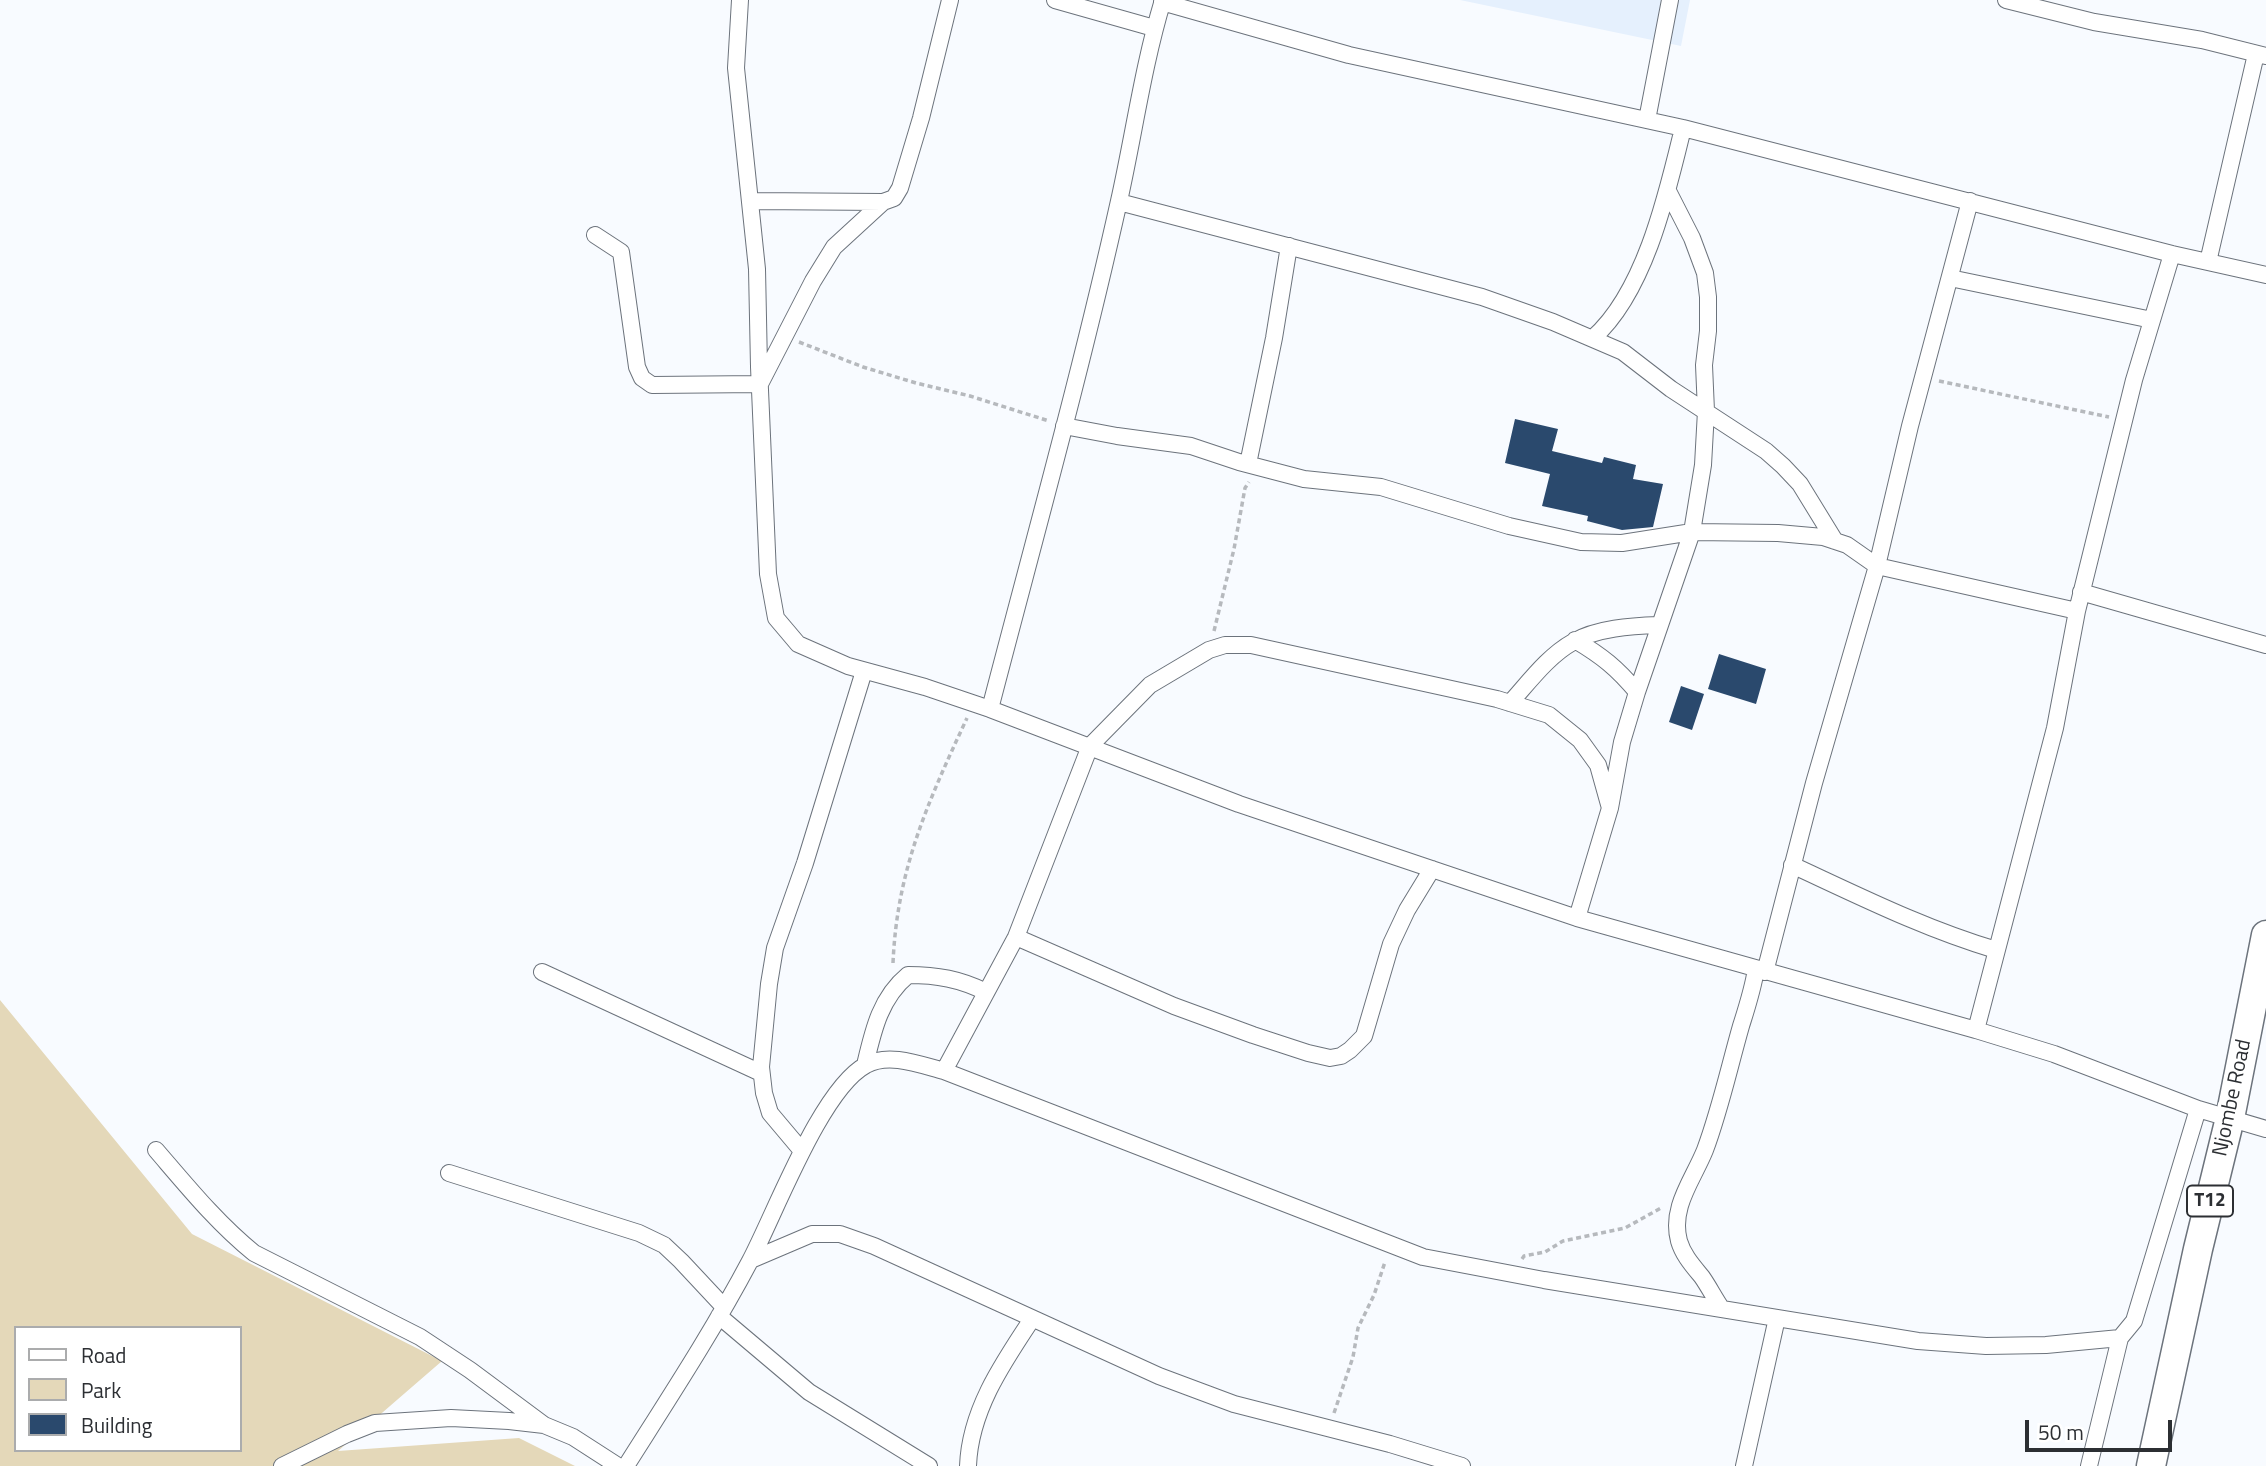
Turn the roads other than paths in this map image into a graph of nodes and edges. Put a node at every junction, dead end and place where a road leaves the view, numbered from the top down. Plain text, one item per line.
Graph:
1 (740, 0) edge
2 (950, 0) edge
3 (1055, 0) edge
4 (1670, 0) edge
5 (2006, 0) edge
6 (1162, 1) edge
7 (1154, 28) junction
8 (2261, 55) edge
9 (1647, 120) junction
10 (1684, 128) junction
11 (1668, 191) junction
12 (752, 201) junction
13 (1970, 201) junction
14 (883, 202) junction
15 (1119, 202) junction
16 (595, 235) dead end
17 (1289, 246) junction
18 (2172, 254) junction
19 (2208, 262) junction
20 (2266, 275) edge
21 (1950, 278) junction
22 (2152, 320) junction
23 (1592, 338) junction
24 (760, 384) junction
25 (1706, 411) junction
26 (1064, 426) junction
27 (1248, 464) junction
28 (1692, 532) junction
29 (1835, 541) junction
30 (1877, 566) junction
31 (2081, 592) junction
32 (2077, 611) junction
33 (1659, 625) junction
34 (1575, 640) junction
35 (2266, 645) edge
36 (864, 671) junction
37 (1637, 692) junction
38 (1510, 703) junction
39 (982, 706) junction
40 (1090, 746) junction
41 (1610, 808) junction
42 (1793, 866) junction
43 (1432, 869) junction
44 (1577, 918) junction
45 (2266, 935) edge
46 (1016, 937) junction
47 (1996, 950) junction
48 (1760, 970) junction
49 (542, 972) dead end
50 (986, 992) junction
51 (1976, 1030) junction
52 (865, 1065) junction
53 (944, 1071) junction
54 (761, 1073) junction
55 (2197, 1109) junction
56 (2230, 1118) junction
57 (2266, 1129) edge
58 (156, 1150) dead end
59 (802, 1151) junction
60 (449, 1173) dead end
61 (751, 1260) junction
62 (1722, 1309) junction
63 (721, 1311) junction
64 (1777, 1318) junction
65 (1032, 1319) junction
66 (2120, 1338) junction
67 (544, 1425) junction
68 (282, 1466) edge
69 (618, 1466) edge
70 (626, 1466) edge
71 (929, 1466) edge
72 (968, 1466) edge
73 (1462, 1466) edge
74 (1744, 1466) edge
75 (2089, 1466) edge
76 (2151, 1466) edge

1 - 12 street
2 - 14 street
3 - 7 street
4 - 9 street
5 - 8 street
6 - 7 street
6 - 9 street
7 - 15 street
8 - 19 street
9 - 10 street
10 - 11 street
10 - 13 street
11 - 23 street
11 - 25 street
12 - 14 street
12 - 24 street
13 - 18 street
13 - 21 street
14 - 24 street
15 - 17 street
15 - 26 street
16 - 24 street
17 - 23 street
17 - 27 street
18 - 19 street
18 - 22 street
19 - 20 street
21 - 22 street
21 - 30 street
22 - 31 street
23 - 25 street
24 - 36 street
25 - 28 street
25 - 29 street
26 - 27 street
26 - 39 street
27 - 28 street
28 - 29 street
28 - 33 street
29 - 30 street
30 - 32 street
30 - 42 street
31 - 32 street
31 - 35 street
32 - 47 street
33 - 34 street
33 - 37 street
34 - 37 street
34 - 38 street
36 - 39 street
36 - 54 street
37 - 41 street
38 - 40 street
38 - 41 street
39 - 40 street
40 - 43 street
40 - 46 street
41 - 44 street
42 - 47 street
42 - 48 street
43 - 44 street
43 - 46 street
44 - 48 street
45 - 56 highway, Njombe Road / T12
46 - 50 street
47 - 51 street
48 - 51 street
48 - 62 street
49 - 54 street
50 - 52 street
50 - 53 street
51 - 55 street
52 - 53 street
52 - 59 street
53 - 62 street
54 - 59 street
55 - 56 street
55 - 66 street
56 - 57 street
56 - 76 highway, Njombe Road / T12
58 - 67 street
59 - 61 street
60 - 63 street
61 - 63 street
61 - 65 street
62 - 64 street
63 - 70 street
63 - 71 street
64 - 66 street
64 - 74 street
65 - 72 street
65 - 73 street
66 - 75 street
67 - 68 street
67 - 69 street

